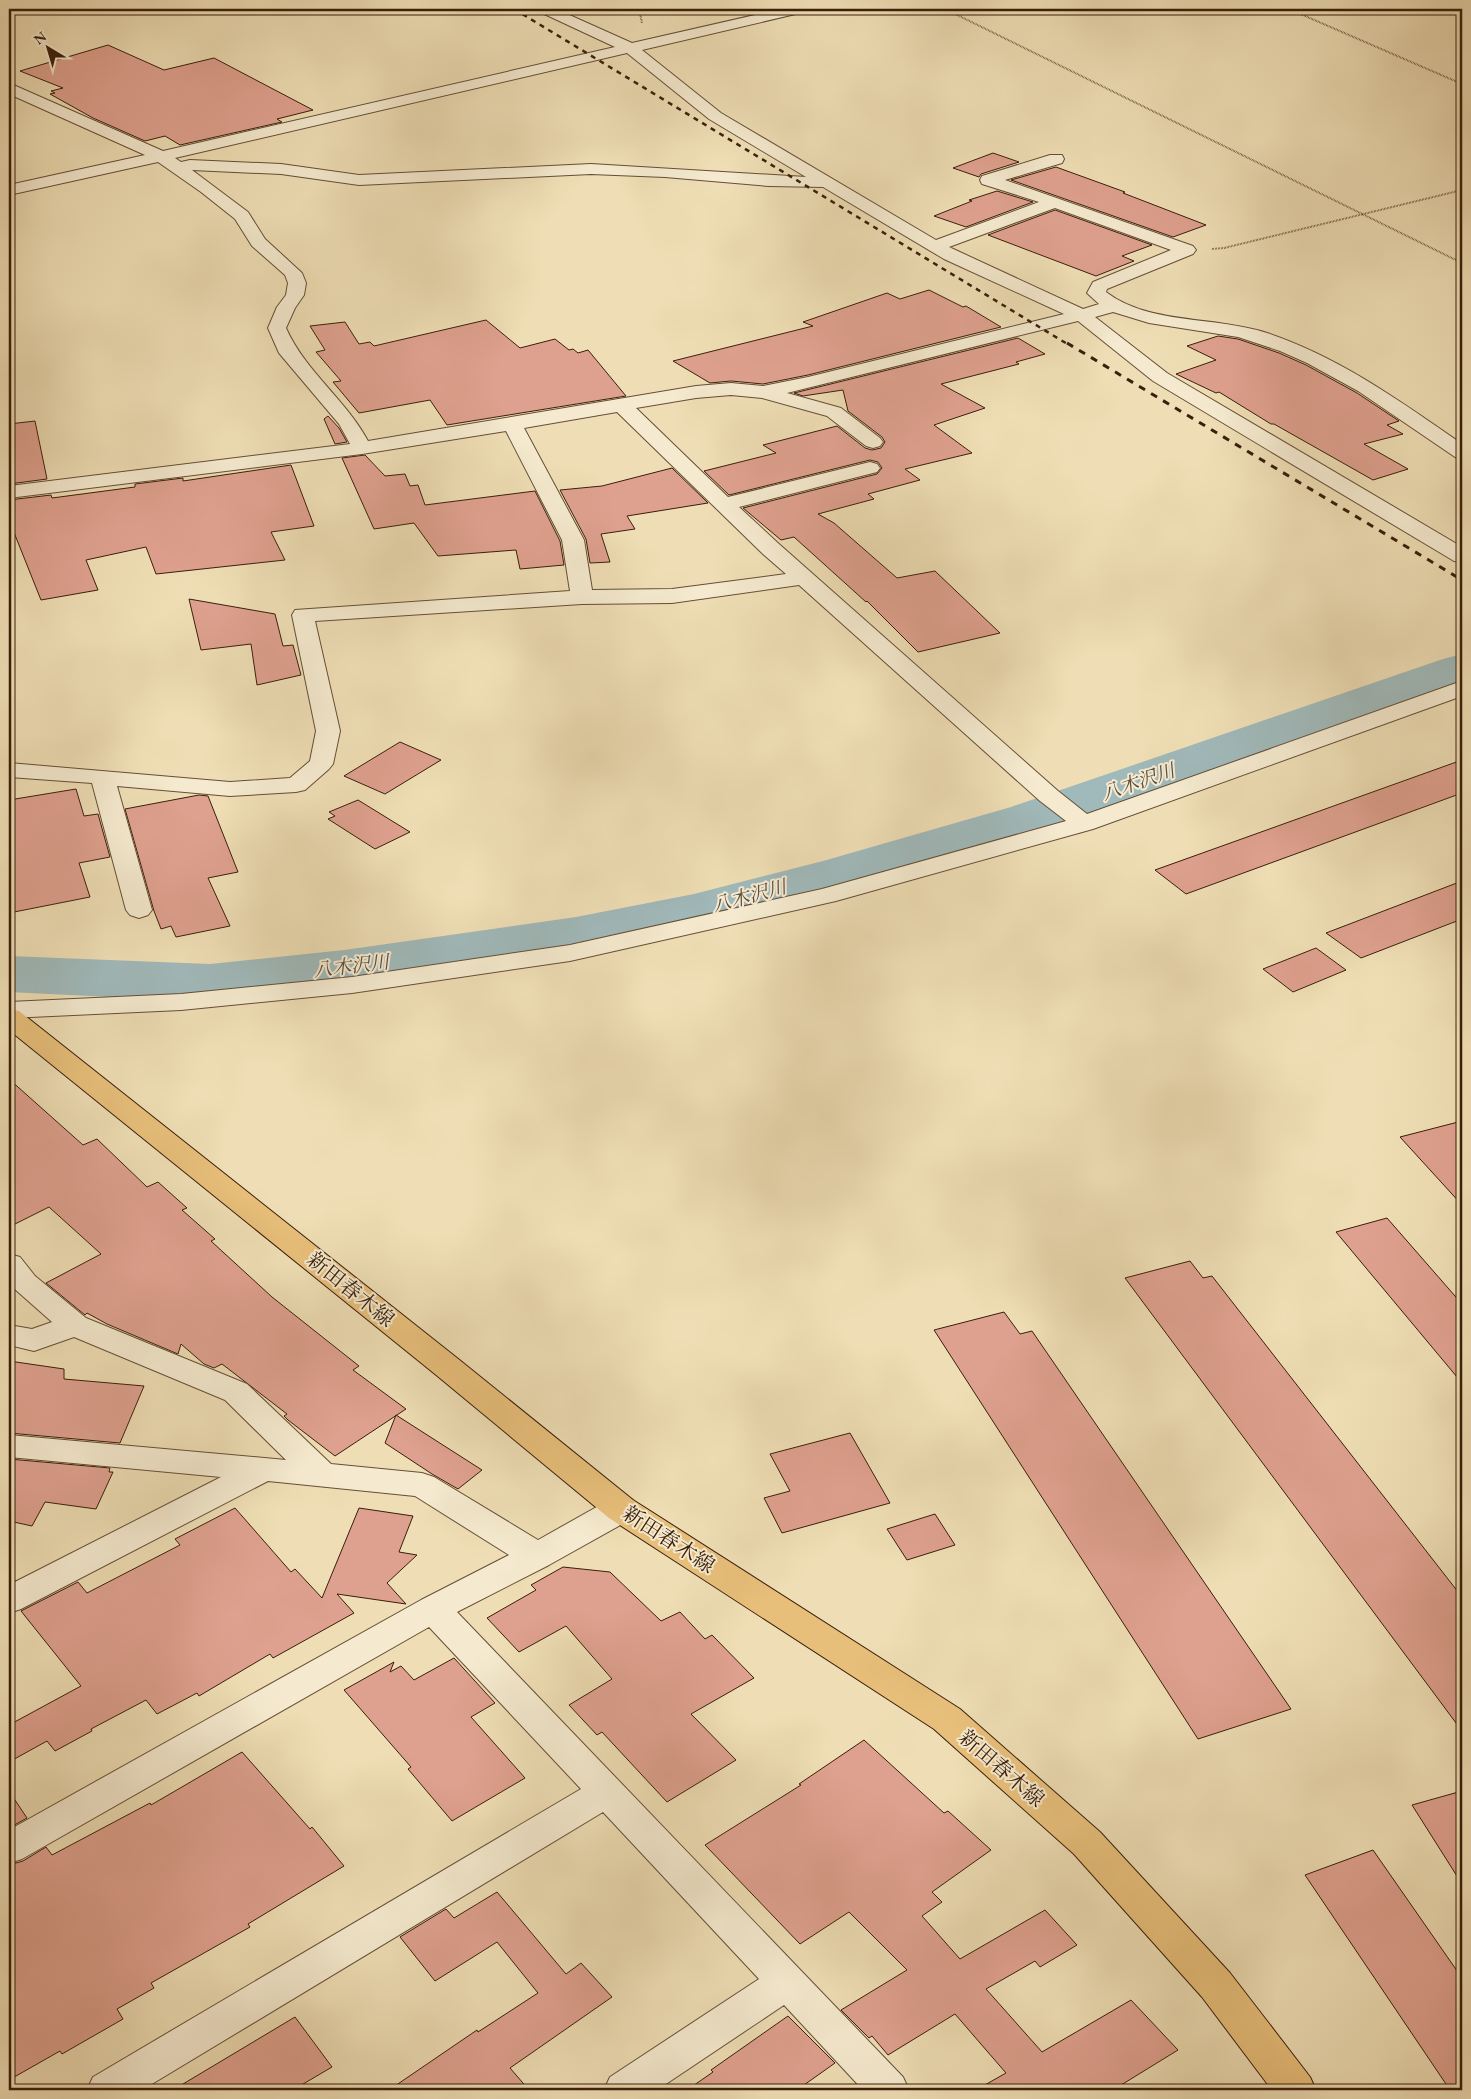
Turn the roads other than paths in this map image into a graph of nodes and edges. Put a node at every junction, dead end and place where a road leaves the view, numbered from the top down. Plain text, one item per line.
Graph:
1 (544, 9) edge
2 (799, 9) edge
3 (630, 48) junction
4 (9, 88) edge
5 (160, 156) junction
6 (1056, 159) dead end
7 (178, 168) junction
8 (825, 182) junction
9 (9, 190) edge
10 (1055, 202) junction
11 (935, 246) junction
12 (1114, 306) junction
13 (1080, 314) junction
14 (762, 392) junction
15 (622, 406) junction
16 (512, 424) junction
17 (873, 442) dead end
18 (362, 448) junction
19 (1462, 453) edge
20 (870, 468) dead end
21 (9, 492) edge
22 (724, 504) junction
23 (1462, 556) edge
24 (804, 578) junction
25 (582, 597) junction
26 (1462, 688) edge
27 (9, 770) edge
28 (102, 777) junction
29 (1080, 821) junction
30 (139, 910) dead end
31 (9, 1010) edge
32 (9, 1017) edge
33 (9, 1264) edge
34 (75, 1325) junction
35 (9, 1335) edge
36 (9, 1446) edge
37 (264, 1469) junction
38 (322, 1475) junction
39 (621, 1509) junction
40 (537, 1556) junction
41 (9, 1600) edge
42 (433, 1609) junction
43 (606, 1792) junction
44 (9, 1848) edge
45 (787, 1982) junction
46 (107, 2090) edge
47 (624, 2090) edge
48 (889, 2090) edge
49 (1296, 2090) edge

1 - 3 street
2 - 3 street
3 - 5 street
3 - 8 street
4 - 5 street
5 - 7 street
5 - 9 street
6 - 10 street
7 - 8 street
7 - 18 street
8 - 11 street
10 - 11 street
10 - 12 street
11 - 13 street
12 - 13 street
12 - 19 street
13 - 14 street
13 - 23 street
14 - 15 street
14 - 17 street
15 - 16 street
15 - 22 street
16 - 18 street
16 - 25 street
18 - 21 street
20 - 22 street
22 - 24 street
24 - 25 street
24 - 29 street
25 - 28 street
26 - 29 street
27 - 28 street
28 - 30 street
29 - 31 street
32 - 39 main road, 新田春木線
33 - 34 street
34 - 35 street
34 - 38 street
36 - 37 street
37 - 38 street
37 - 41 street
38 - 40 street
39 - 40 street
39 - 49 main road, 新田春木線
40 - 42 street
42 - 43 street
42 - 44 street
43 - 45 street
43 - 46 street
45 - 47 street
45 - 48 street

